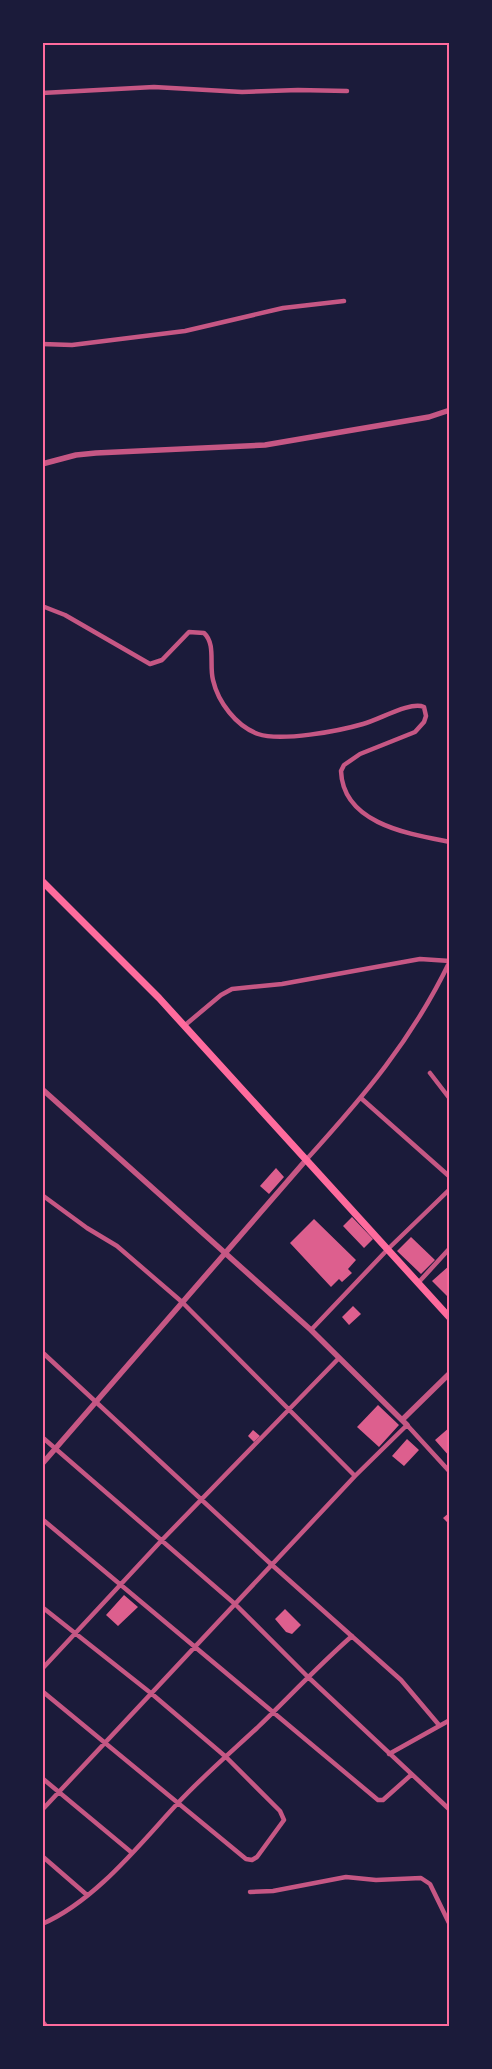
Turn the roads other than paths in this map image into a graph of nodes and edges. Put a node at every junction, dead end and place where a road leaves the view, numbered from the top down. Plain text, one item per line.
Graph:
1 (347, 90) dead end
2 (42, 93) edge
3 (344, 301) dead end
4 (42, 344) edge
5 (450, 410) edge
6 (42, 464) edge
7 (42, 606) edge
8 (450, 842) edge
9 (42, 882) edge
10 (450, 961) edge
11 (184, 1026) junction
12 (430, 1073) dead end
13 (42, 1089) edge
14 (362, 1099) junction
15 (450, 1099) edge
16 (306, 1160) junction
17 (450, 1177) edge
18 (450, 1190) edge
19 (42, 1195) edge
20 (450, 1248) edge
21 (388, 1249) junction
22 (225, 1253) junction
23 (418, 1283) junction
24 (182, 1302) junction
25 (450, 1318) edge
26 (311, 1330) junction
27 (42, 1352) edge
28 (338, 1359) junction
29 (450, 1373) edge
30 (96, 1402) junction
31 (288, 1408) junction
32 (404, 1423) junction
33 (42, 1437) edge
34 (56, 1449) junction
35 (42, 1464) edge
36 (450, 1472) edge
37 (355, 1476) junction
38 (201, 1499) junction
39 (42, 1519) edge
40 (162, 1540) junction
41 (272, 1565) junction
42 (121, 1585) junction
43 (235, 1604) junction
44 (42, 1606) edge
45 (76, 1634) junction
46 (352, 1636) junction
47 (194, 1647) junction
48 (42, 1669) edge
49 (307, 1676) junction
50 (42, 1691) edge
51 (152, 1694) junction
52 (273, 1712) junction
53 (450, 1720) edge
54 (439, 1725) junction
55 (105, 1744) junction
56 (389, 1754) junction
57 (226, 1758) junction
58 (411, 1774) junction
59 (42, 1778) edge
60 (60, 1793) junction
61 (178, 1802) junction
62 (42, 1810) edge
63 (450, 1810) edge
64 (131, 1852) junction
65 (42, 1856) edge
66 (250, 1892) dead end
67 (87, 1895) junction
68 (42, 1924) edge
69 (450, 1925) edge
70 (42, 2022) edge
71 (46, 2026) edge

1 - 2 street
3 - 4 street
5 - 6 street
7 - 8 street
9 - 11 main road
10 - 11 street
10 - 14 street
11 - 16 main road
12 - 15 street
13 - 22 street
14 - 16 street
14 - 17 street
16 - 21 main road
16 - 22 street
18 - 21 street
19 - 24 street
20 - 23 street
21 - 23 main road
21 - 26 street
22 - 24 street
22 - 26 street
23 - 25 main road
24 - 30 street
24 - 31 street
26 - 28 street
27 - 30 street
28 - 31 street
28 - 32 street
29 - 32 street
30 - 34 street
30 - 38 street
31 - 37 street
31 - 38 street
32 - 36 street
32 - 37 street
33 - 34 street
34 - 35 street
34 - 40 street
37 - 41 street
38 - 40 street
38 - 41 street
39 - 42 street
40 - 42 street
40 - 43 street
41 - 43 street
41 - 46 street
42 - 45 street
42 - 47 street
43 - 47 street
43 - 49 street
44 - 45 street
45 - 48 street
45 - 51 street
46 - 49 street
46 - 54 street
47 - 51 street
47 - 52 street
49 - 52 street
49 - 56 street
50 - 55 street
51 - 55 street
51 - 57 street
52 - 57 street
52 - 58 street
53 - 54 street
54 - 56 street
55 - 60 street
55 - 61 street
56 - 58 street
57 - 61 street
57 - 61 street
58 - 63 street
59 - 60 street
60 - 62 street
60 - 64 street
61 - 64 street
64 - 67 street
65 - 67 street
66 - 69 street
67 - 68 street
70 - 71 street

